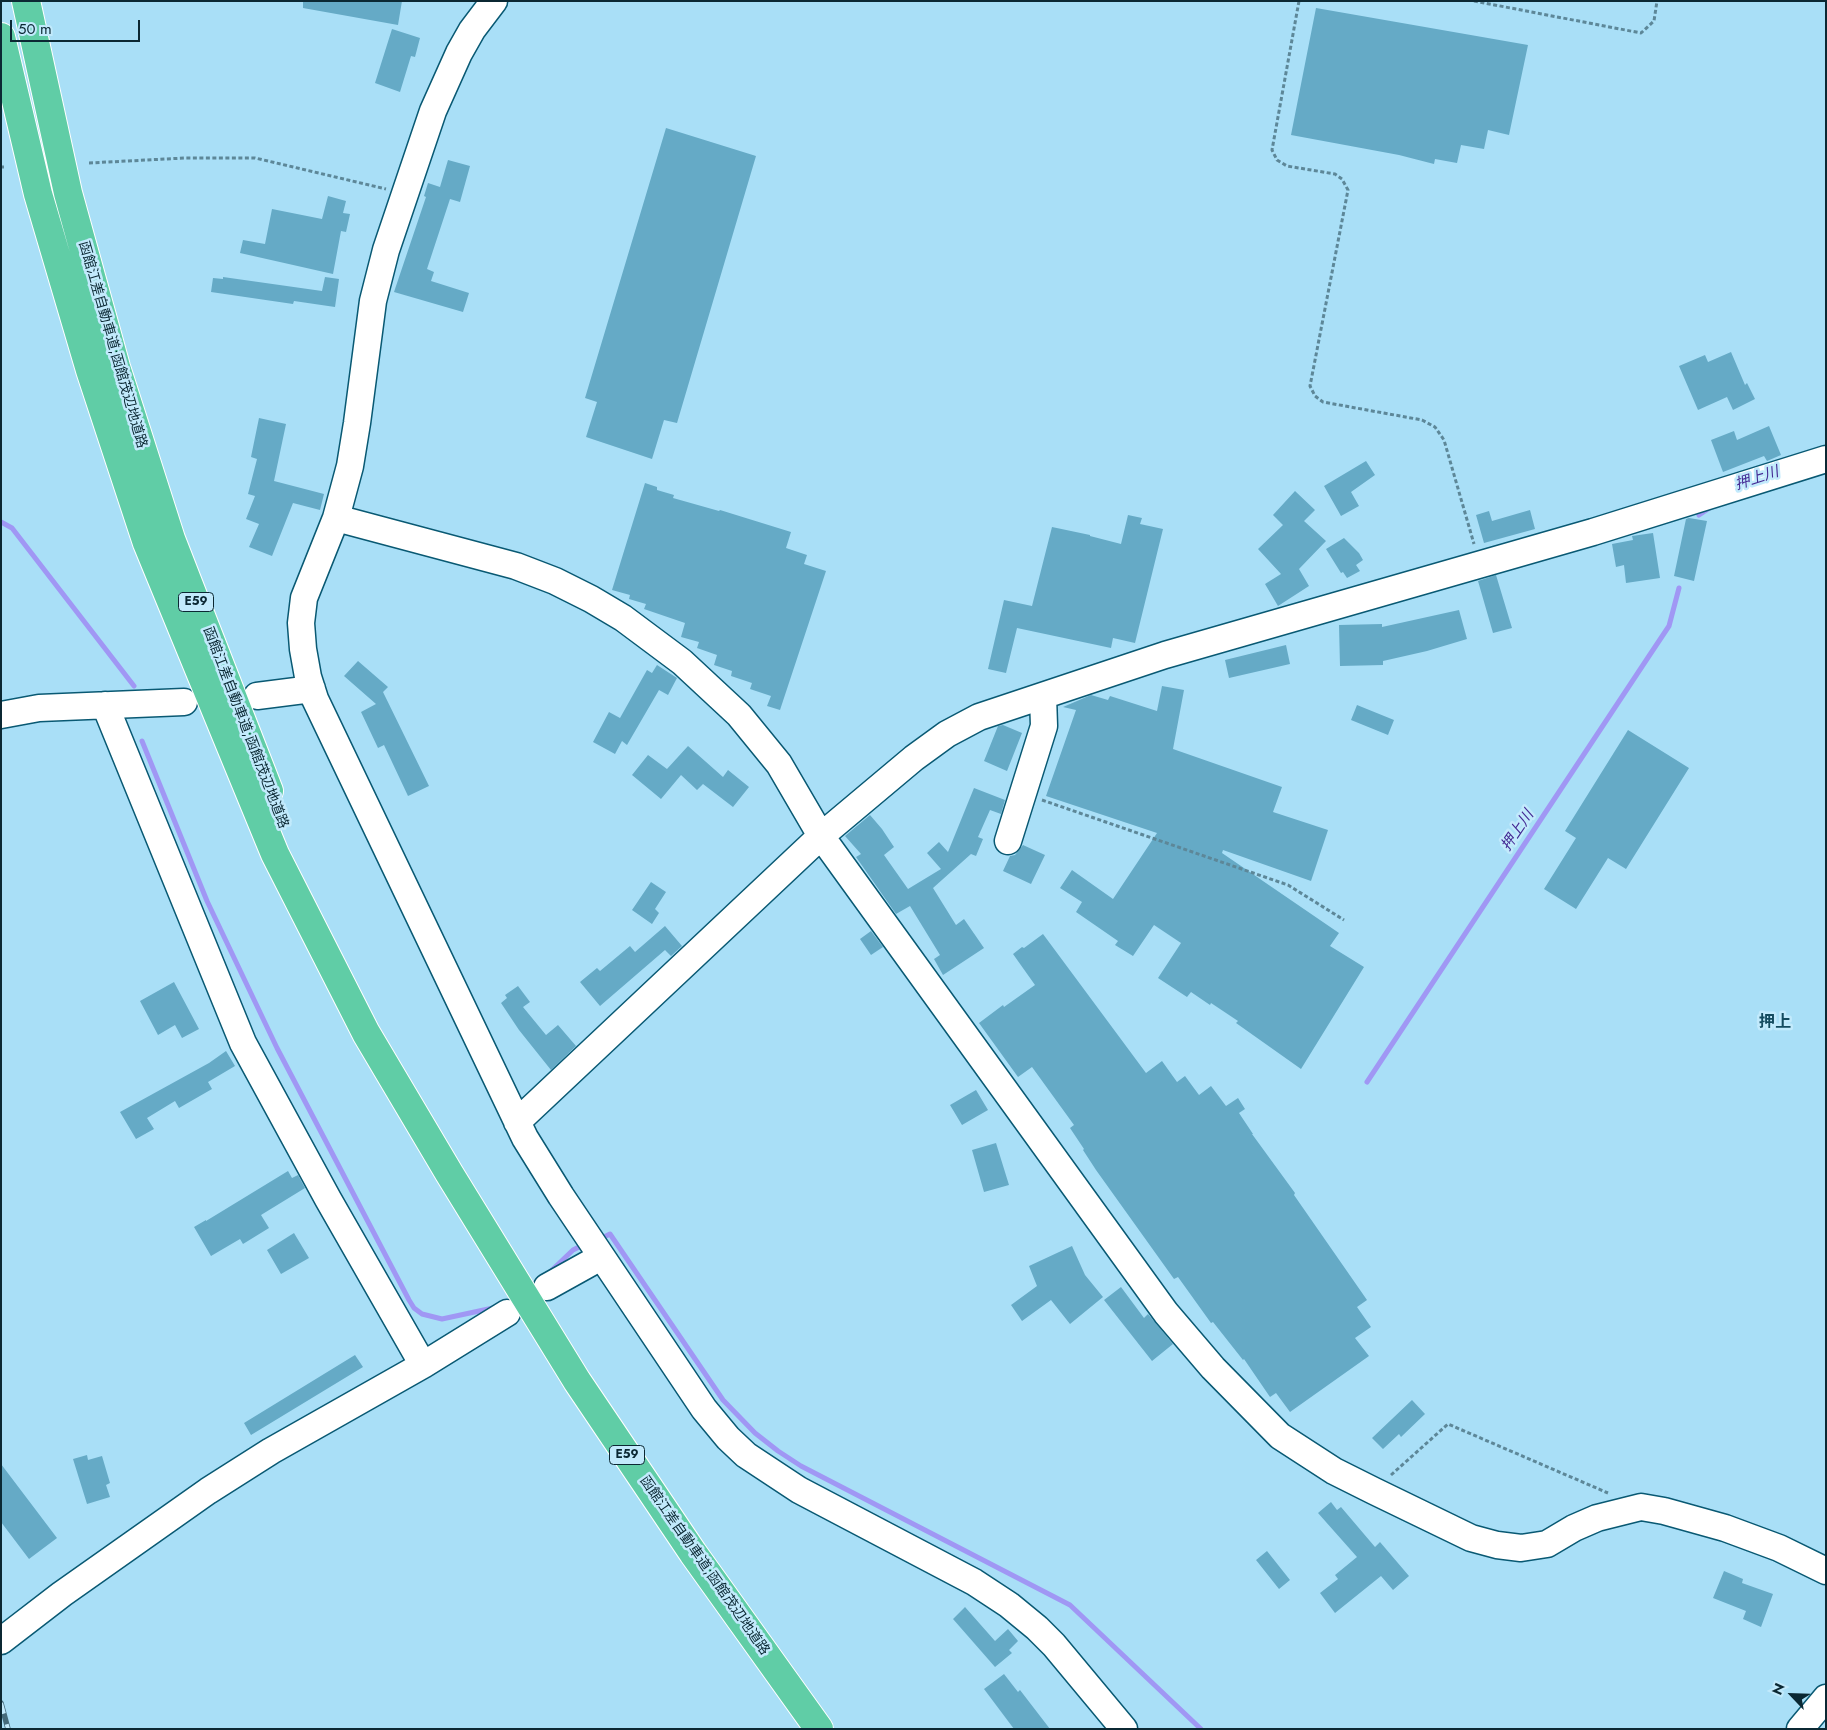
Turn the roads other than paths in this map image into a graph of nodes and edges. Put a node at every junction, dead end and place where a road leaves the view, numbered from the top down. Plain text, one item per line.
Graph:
1 (26, 1) edge
2 (494, 1) edge
3 (1, 38) edge
4 (1826, 459) edge
5 (336, 518) junction
6 (312, 689) junction
7 (258, 696) dead end
8 (1043, 696) junction
9 (184, 702) dead end
10 (105, 704) junction
11 (1, 715) edge
12 (821, 836) junction
13 (1008, 841) dead end
14 (517, 1122) junction
15 (449, 1173) junction
16 (601, 1257) junction
17 (546, 1287) dead end
18 (508, 1313) dead end
19 (423, 1365) junction
20 (1826, 1571) edge
21 (1, 1641) edge
22 (1826, 1698) edge
23 (819, 1729) edge
24 (1124, 1729) edge
25 (1800, 1729) edge

1 - 15 highway, 函館江差自動車道;函館茂辺地道路 / E59
2 - 5 street
3 - 15 highway, 函館江差自動車道;函館茂辺地道路 / E59
4 - 8 street
5 - 6 street
5 - 12 street
6 - 7 street
6 - 14 street
8 - 12 street
8 - 13 street
9 - 10 street
10 - 11 street
10 - 19 street
12 - 14 street
12 - 20 street
14 - 16 street
15 - 23 highway, 函館江差自動車道;函館茂辺地道路 / E59
16 - 17 street
16 - 24 street
18 - 19 street
19 - 21 street
22 - 25 street

